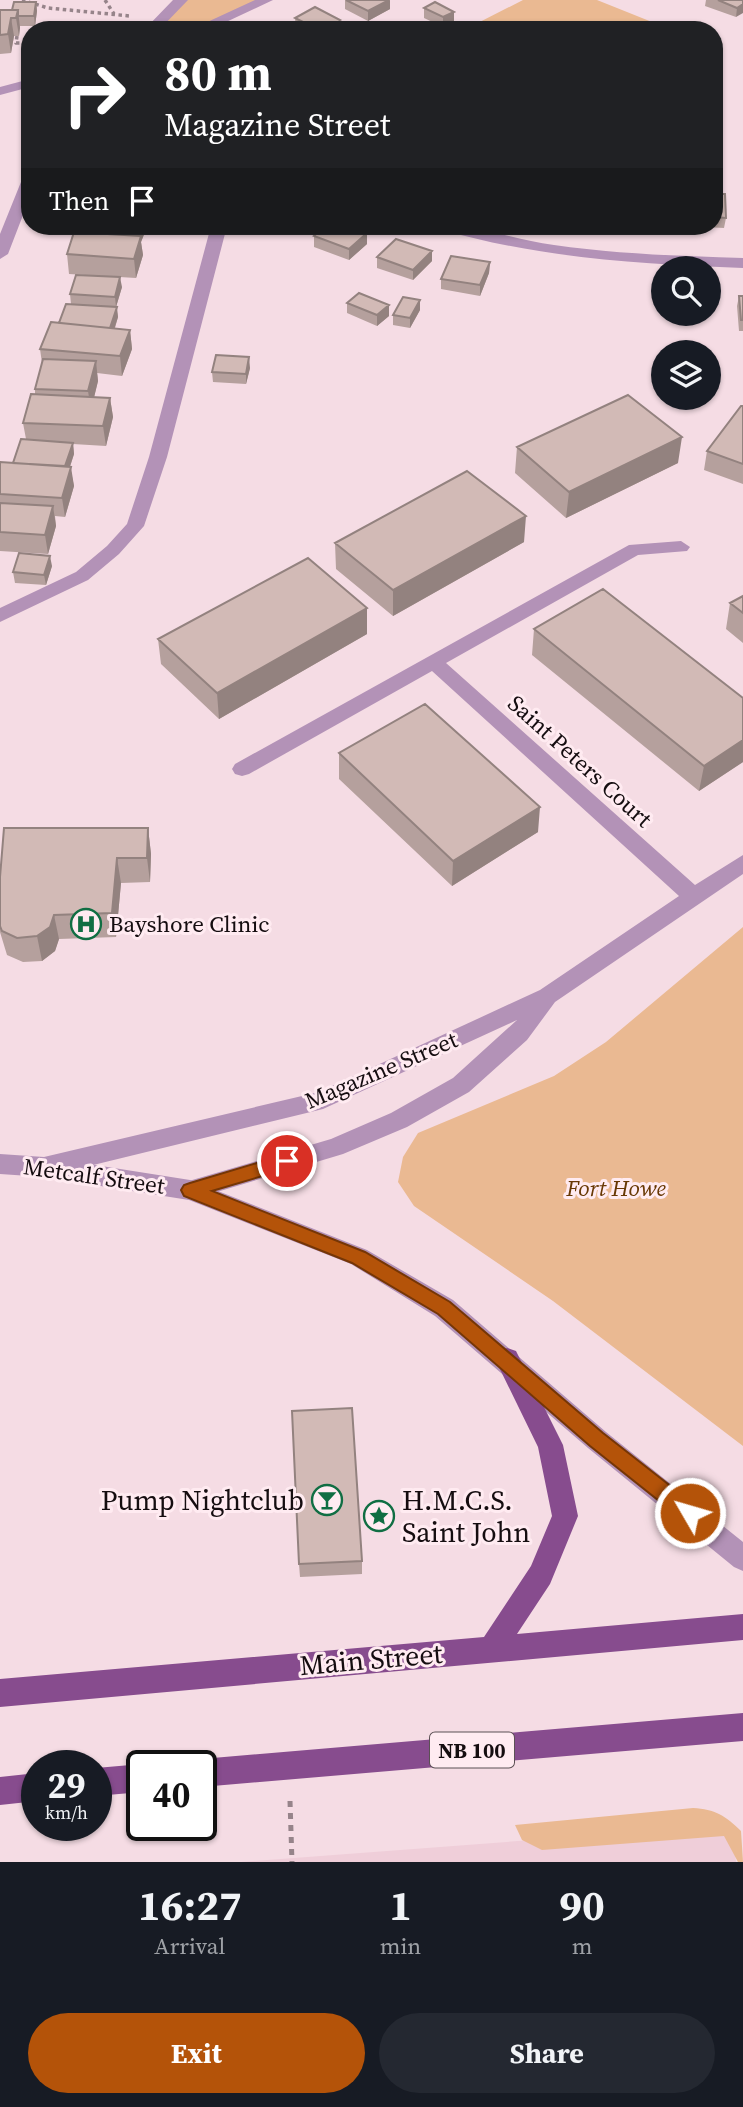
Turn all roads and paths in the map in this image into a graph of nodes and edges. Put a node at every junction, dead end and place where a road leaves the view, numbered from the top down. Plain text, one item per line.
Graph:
1 (22, 0) edge
2 (105, 0) edge
3 (181, 0) edge
4 (266, 0) edge
5 (114, 15) junction
6 (162, 19) joint
7 (218, 21) edge
8 (17, 36) edge
9 (21, 43) edge
10 (21, 85) edge
11 (0, 91) edge
12 (21, 200) edge
13 (217, 235) edge
14 (476, 235) edge
15 (0, 254) edge
16 (743, 264) edge
17 (681, 547) dead end
18 (0, 616) edge
19 (433, 662) junction
20 (242, 769) dead end
21 (743, 863) edge
22 (694, 897) junction
23 (548, 996) junction
24 (0, 1164) edge
25 (44, 1167) junction
26 (190, 1190) junction
27 (507, 1359) junction
28 (743, 1558) edge
29 (743, 1627) edge
30 (492, 1648) junction
31 (0, 1693) edge
32 (743, 1727) edge
33 (288, 1765) junction
34 (217, 1772) edge
35 (21, 1789) edge
36 (0, 1791) edge
37 (292, 1862) edge

1 - 5 path
2 - 5 path
3 - 6 street
4 - 7 street
5 - 6 path
8 - 9 path
10 - 11 street
12 - 15 street
13 - 18 street
14 - 16 street
17 - 19 street
19 - 20 street
19 - 22 street, Saint Peters Court
21 - 22 street, Magazine Street
22 - 23 street, Magazine Street
23 - 25 street, Magazine Street
23 - 26 street, Magazine Street
24 - 25 street, Metcalf Street
25 - 26 street, Metcalf Street
26 - 27 street, Metcalf Street
27 - 28 street, Metcalf Street
27 - 30 main road
29 - 30 main road, Main Street
30 - 31 main road, Main Street
32 - 33 main road, NB 100
33 - 34 main road, NB 100
33 - 37 path
35 - 36 main road

